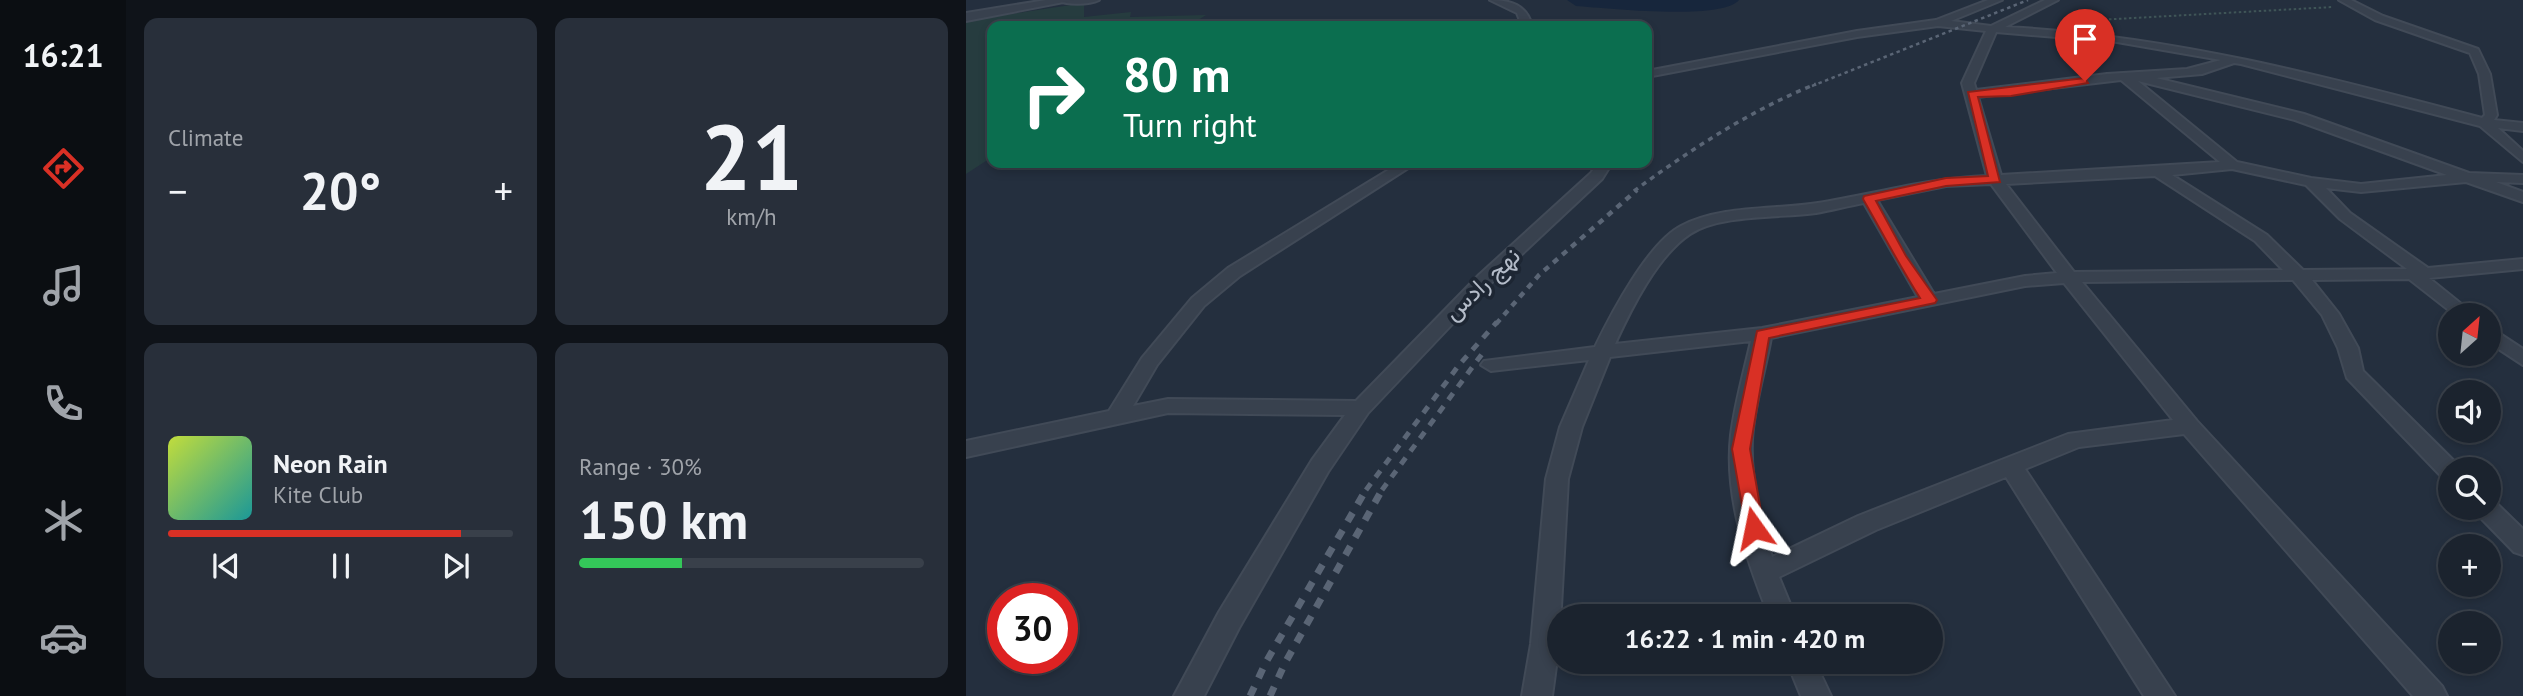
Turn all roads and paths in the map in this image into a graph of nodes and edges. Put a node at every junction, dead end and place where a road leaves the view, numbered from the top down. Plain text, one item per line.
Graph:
1 (1064, 0) edge
2 (1094, 0) edge
3 (1495, 0) edge
4 (2053, 0) edge
5 (1992, 1) edge
6 (2346, 1) edge
7 (966, 17) edge
8 (2078, 20) dead end
9 (1526, 21) edge
10 (1938, 23) junction
11 (1992, 29) junction
12 (2232, 59) junction
13 (1652, 73) edge
14 (2130, 77) junction
15 (1972, 94) junction
16 (2484, 123) junction
17 (2523, 127) edge
18 (2523, 158) edge
19 (2232, 165) junction
20 (1401, 168) edge
21 (1602, 168) edge
22 (2158, 173) junction
23 (2469, 177) junction
24 (1995, 179) junction
25 (2523, 179) edge
26 (2311, 182) junction
27 (2523, 197) edge
28 (1869, 199) junction
29 (2523, 264) edge
30 (2418, 274) junction
31 (2069, 277) junction
32 (2300, 277) junction
33 (1929, 300) junction
34 (2452, 303) edge
35 (1762, 334) junction
36 (2501, 342) edge
37 (1602, 352) junction
38 (2523, 359) edge
39 (1491, 365) dead end
40 (1361, 408) junction
41 (1117, 416) junction
42 (2189, 426) junction
43 (966, 449) edge
44 (2438, 459) edge
45 (2009, 464) junction
46 (2498, 520) edge
47 (2523, 545) edge
48 (1763, 573) junction
49 (1777, 604) edge
50 (1806, 674) edge
51 (1189, 696) edge
52 (1537, 696) edge
53 (1816, 696) edge
54 (2160, 696) edge
55 (2432, 696) edge

1 - 2 street
1 - 7 street
3 - 9 street
4 - 11 street
5 - 10 street
6 - 8 path
6 - 16 street
10 - 11 street
10 - 13 street
11 - 12 street
11 - 15 street
12 - 14 street
12 - 16 street
14 - 15 street
14 - 19 street
14 - 23 street
15 - 24 street
16 - 17 street
16 - 18 street
19 - 22 street
19 - 26 street
20 - 41 street
21 - 40 street, نهج رادس
22 - 24 street
22 - 32 street
23 - 25 street
23 - 26 street
23 - 27 street
24 - 28 street
24 - 31 street
26 - 30 street
28 - 33 street
28 - 37 street
29 - 30 street
30 - 32 street
30 - 34 street
31 - 32 street
31 - 33 street
31 - 42 street
32 - 44 street
33 - 35 street
35 - 37 street
35 - 48 street
36 - 38 street
37 - 39 street
37 - 52 street
40 - 41 street
40 - 51 street, نهج رادس
41 - 43 street
42 - 45 street
42 - 55 street
45 - 48 street
45 - 54 street
46 - 47 street
48 - 49 street
50 - 53 street

